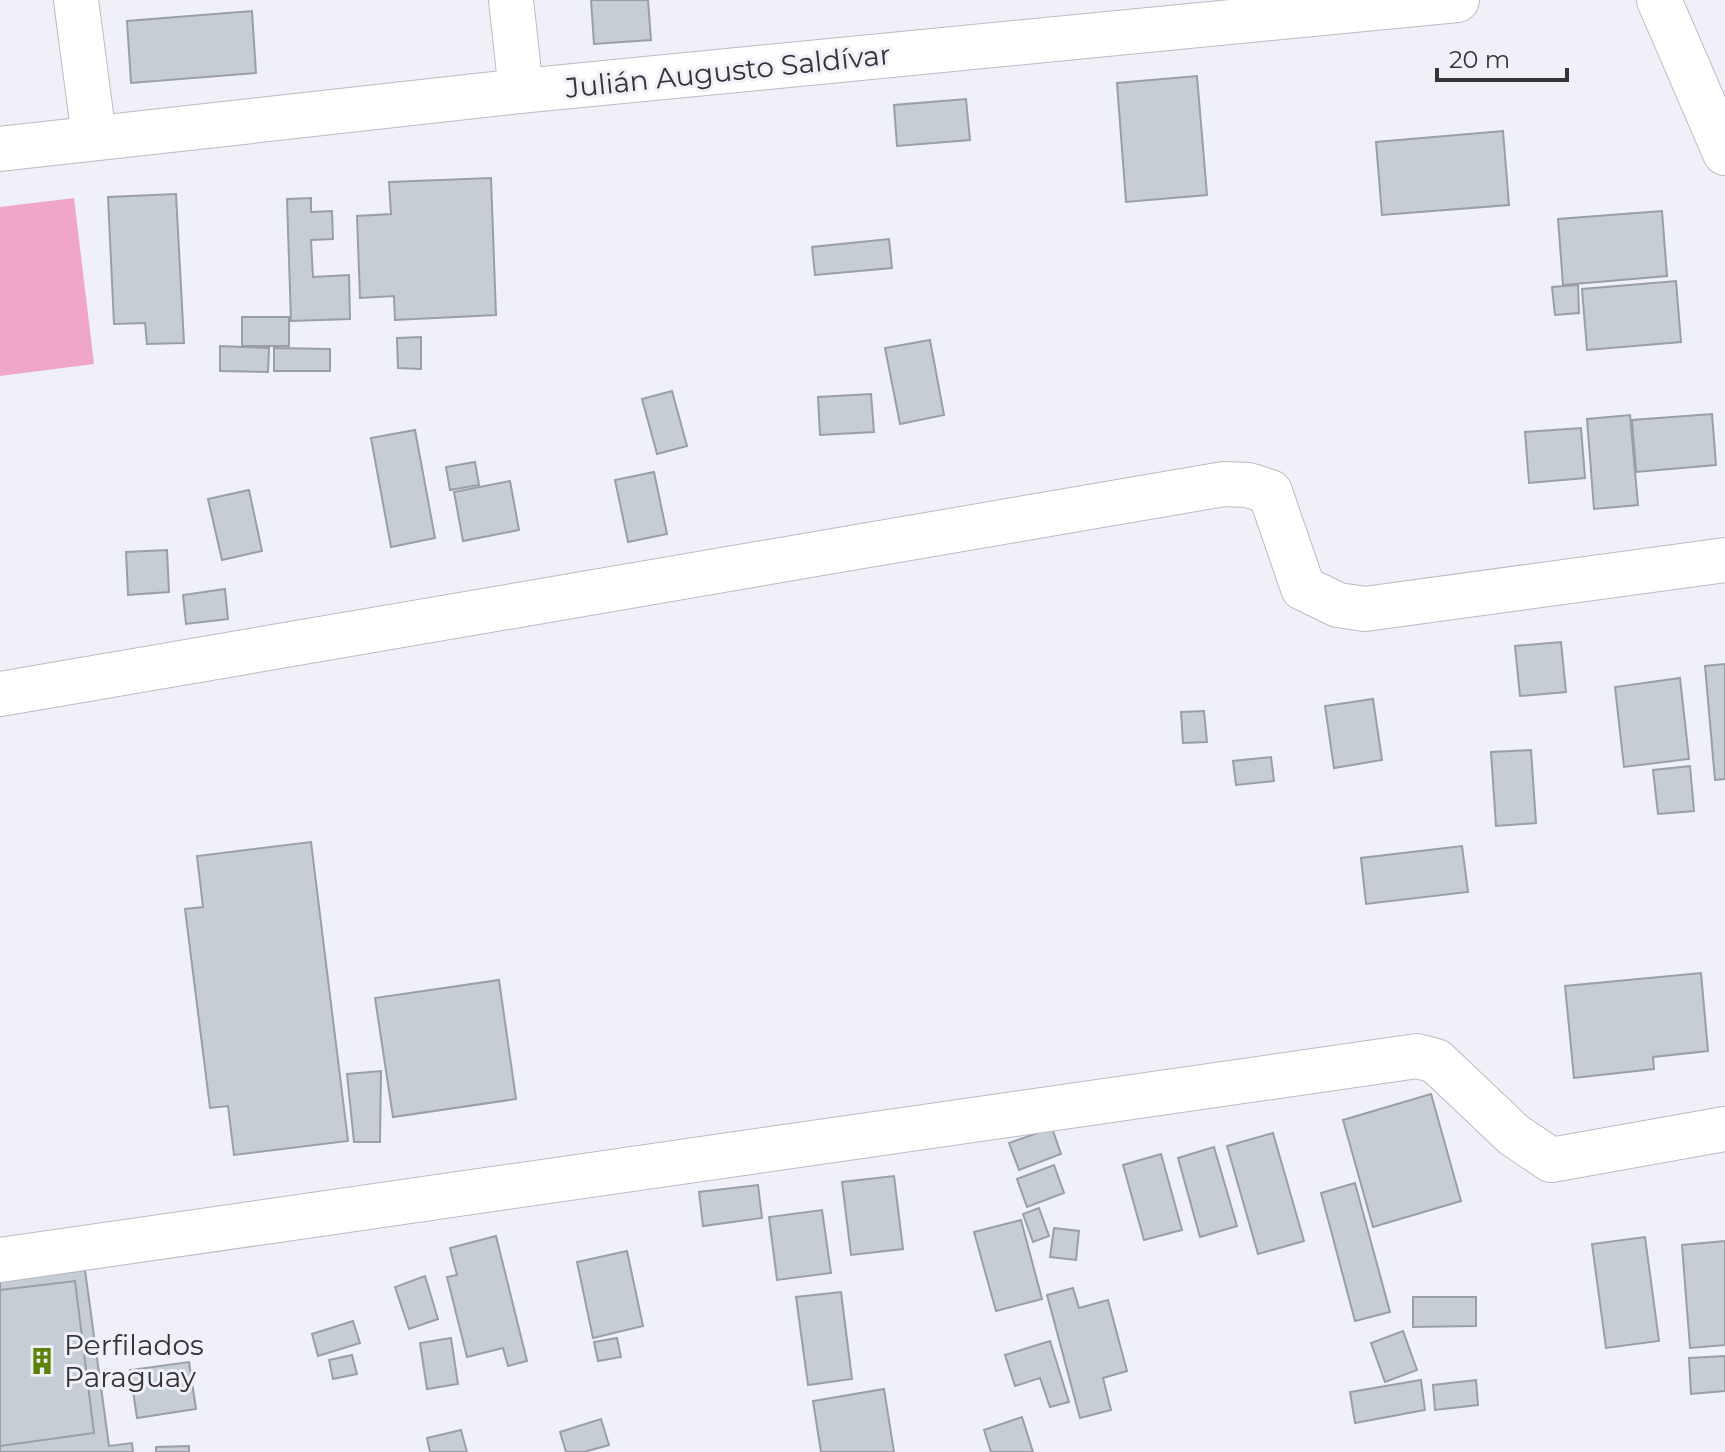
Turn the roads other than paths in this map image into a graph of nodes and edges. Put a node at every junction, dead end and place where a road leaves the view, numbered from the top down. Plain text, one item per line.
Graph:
1 (76, 0) edge
2 (511, 0) edge
3 (1457, 0) edge
4 (1659, 0) edge
5 (521, 91) junction
6 (94, 137) junction
7 (0, 149) edge
8 (1725, 153) edge
9 (1725, 560) edge
10 (0, 694) edge
11 (1725, 1129) edge
12 (0, 1260) edge

1 - 6 street
2 - 5 street
3 - 5 street, Julián Augusto Saldívar
4 - 8 street
5 - 6 street, Julián Augusto Saldívar
6 - 7 street, Julián Augusto Saldívar
9 - 10 street
11 - 12 street

